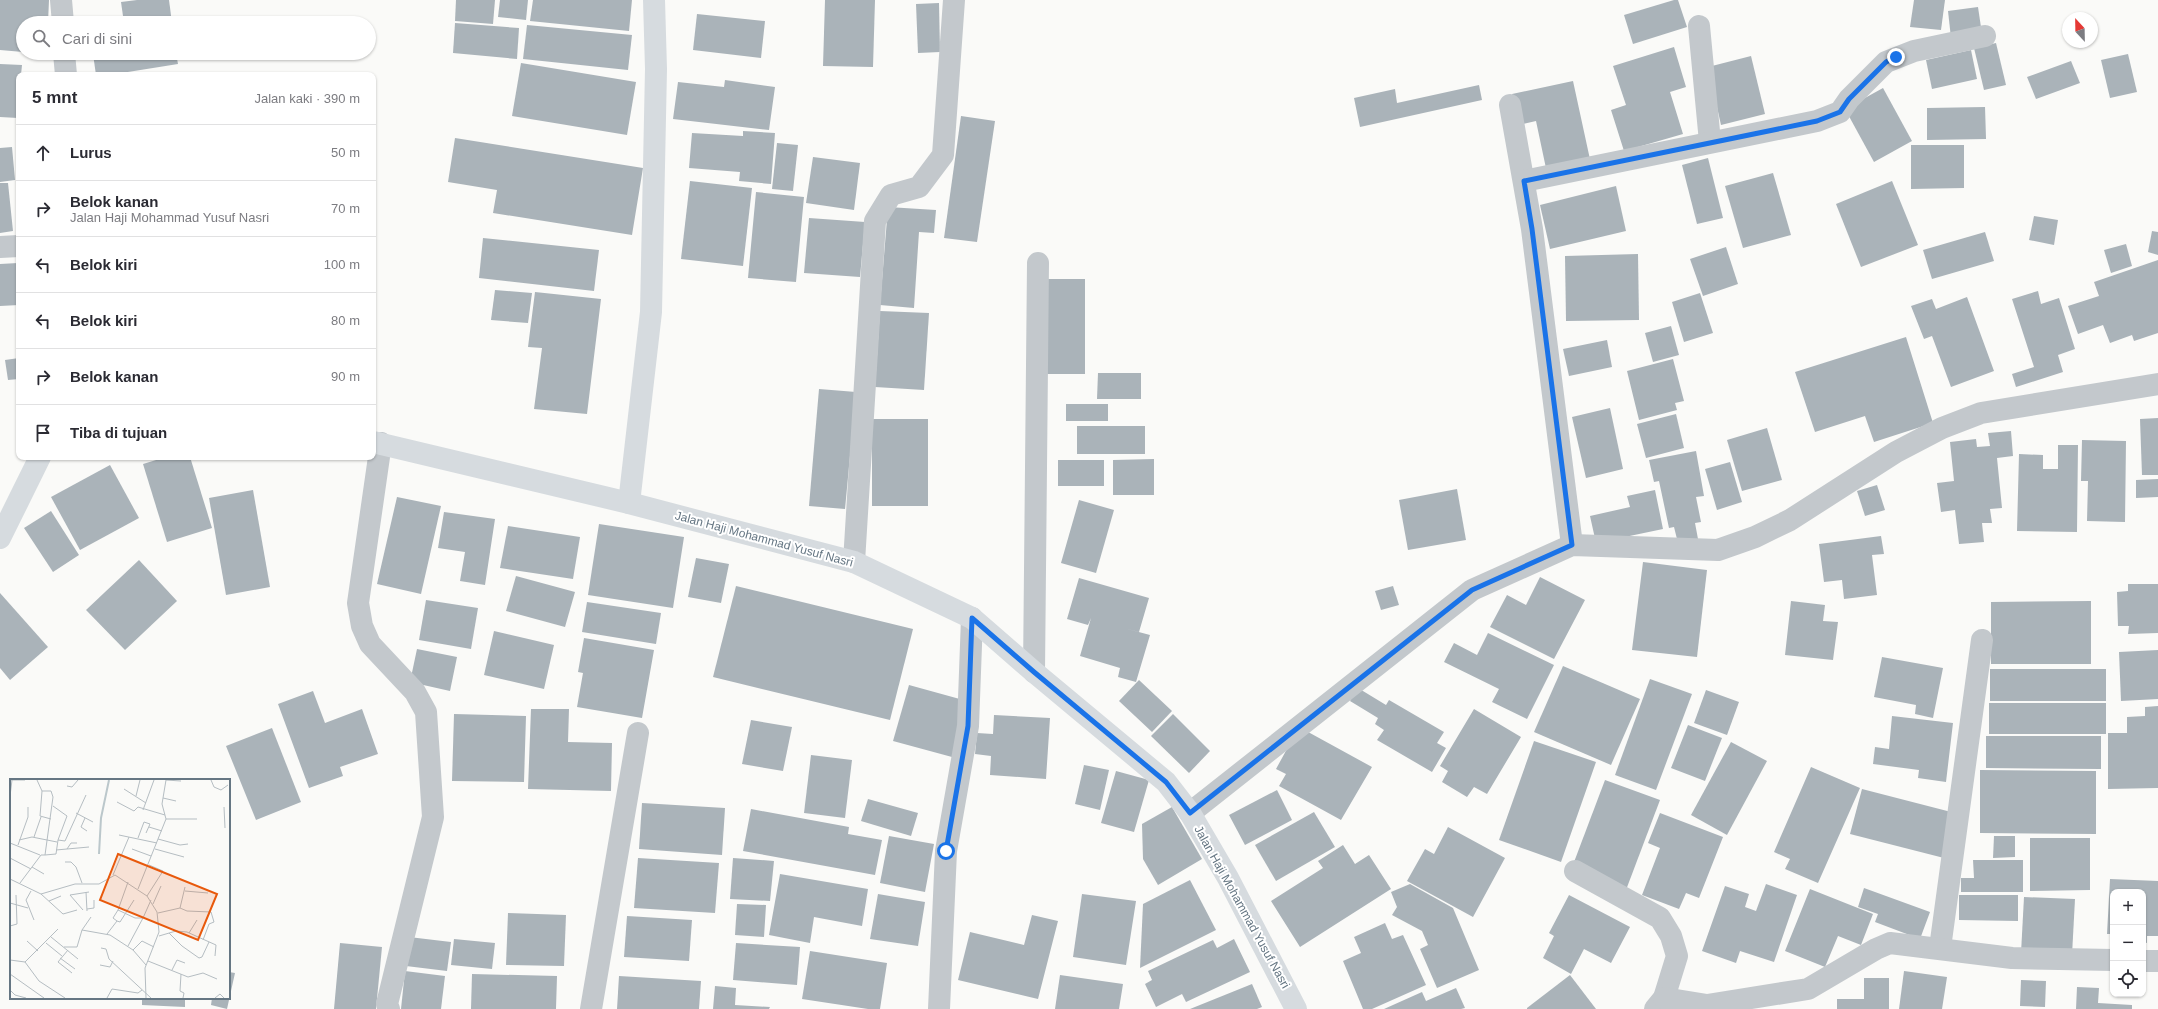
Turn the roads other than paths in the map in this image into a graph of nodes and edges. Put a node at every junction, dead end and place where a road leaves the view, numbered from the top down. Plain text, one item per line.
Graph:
1 (62, 0) edge
2 (654, 0) edge
3 (954, 0) edge
4 (63, 16) edge
5 (1699, 26) dead end
6 (1985, 36) dead end
7 (65, 60) edge
8 (66, 72) edge
9 (1510, 105) dead end
10 (1710, 142) junction
11 (1524, 181) junction
12 (16, 246) edge
13 (0, 247) edge
14 (1038, 263) dead end
15 (2158, 384) edge
16 (377, 442) edge
17 (39, 460) edge
18 (375, 460) edge
19 (628, 503) junction
20 (0, 538) edge
21 (1572, 545) junction
22 (854, 562) junction
23 (972, 618) junction
24 (1982, 640) dead end
25 (1034, 672) junction
26 (638, 733) dead end
27 (1190, 813) junction
28 (1575, 871) dead end
29 (1940, 948) junction
30 (2110, 960) edge
31 (2146, 961) edge
32 (2158, 961) edge
33 (1660, 1004) edge
34 (389, 1009) edge
35 (591, 1009) edge
36 (939, 1009) edge
37 (1296, 1009) edge

1 - 4 street
2 - 19 street
3 - 22 street
5 - 10 street
6 - 10 street
7 - 8 street
9 - 11 street
10 - 11 street
11 - 21 street
12 - 13 street
14 - 25 street
15 - 21 street
16 - 19 street, Jalan Haji Mohammad Yusuf Nasri
17 - 20 street
18 - 34 street
19 - 22 street, Jalan Haji Mohammad Yusuf Nasri
21 - 27 street
22 - 23 street, Jalan Haji Mohammad Yusuf Nasri
23 - 25 street, Jalan Haji Mohammad Yusuf Nasri
23 - 36 street
24 - 29 street
25 - 27 street, Jalan Haji Mohammad Yusuf Nasri
26 - 35 street
27 - 37 street, Jalan Haji Mohammad Yusuf Nasri
28 - 33 street
29 - 30 street
29 - 33 street
31 - 32 street

